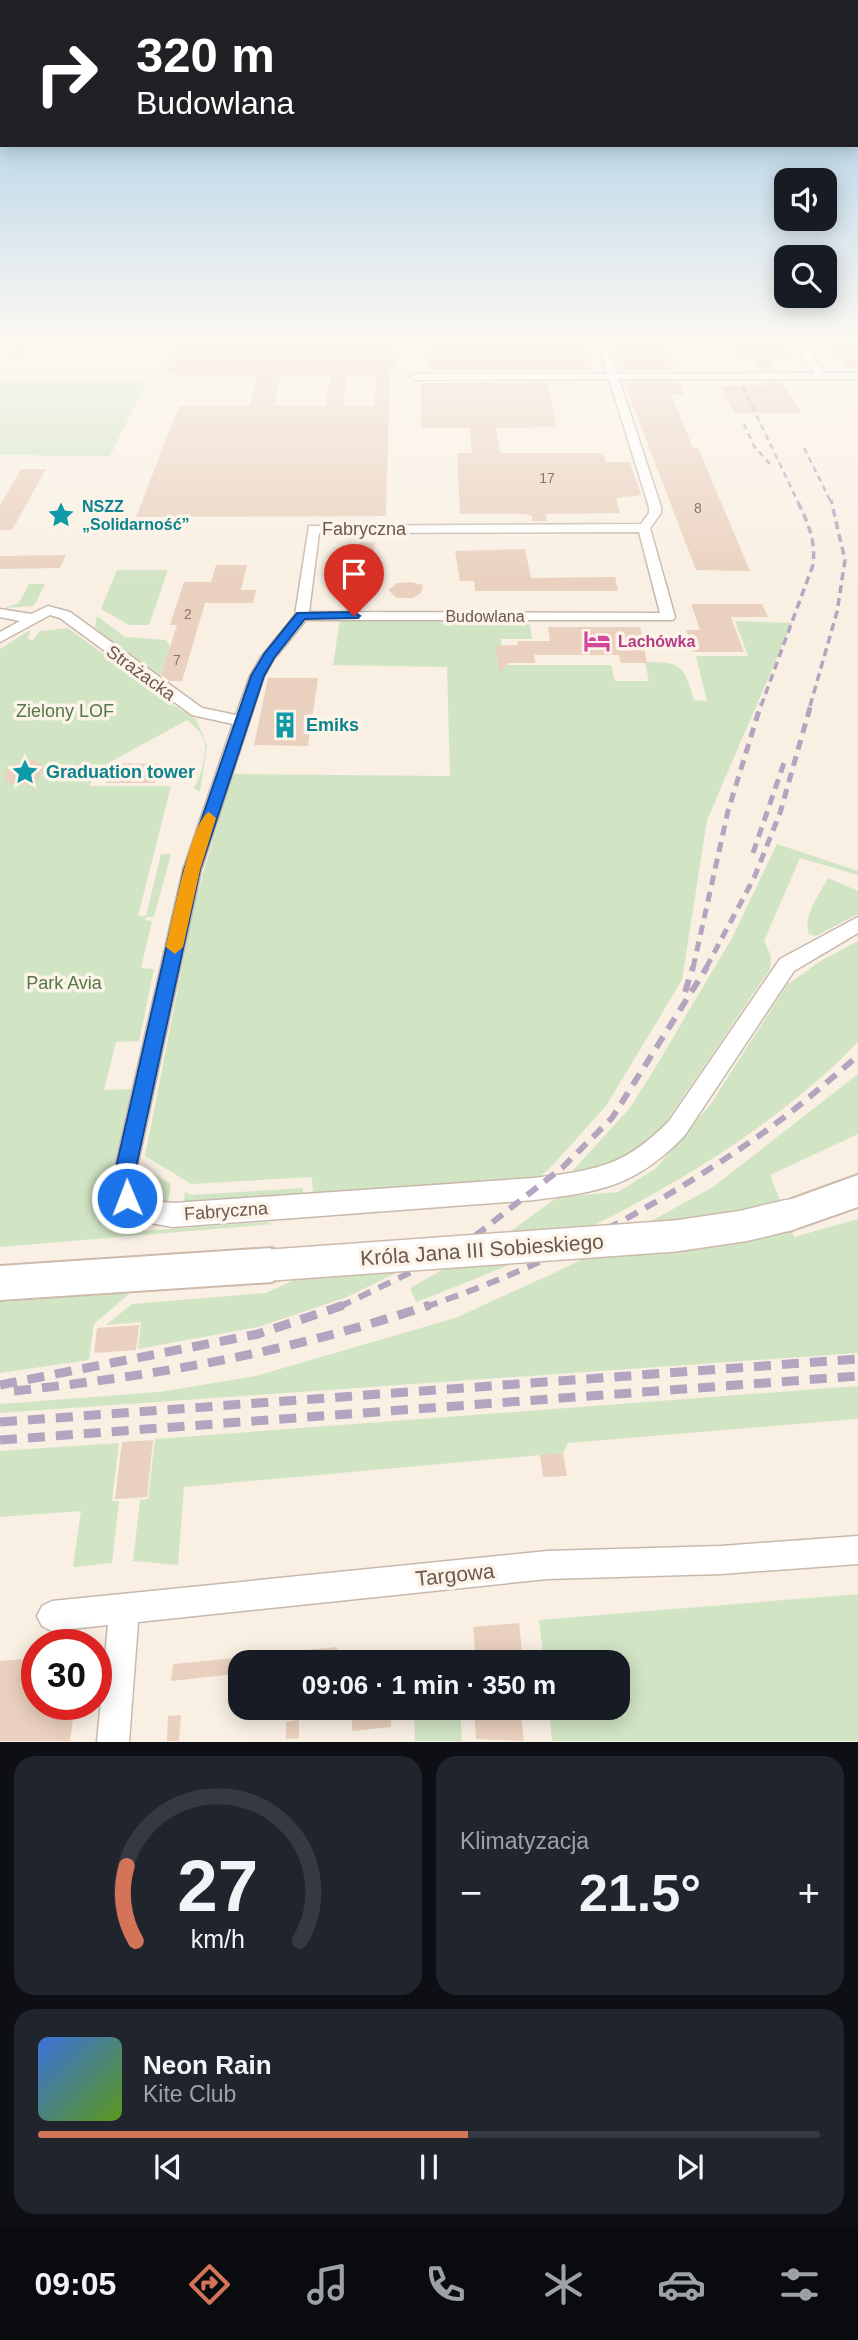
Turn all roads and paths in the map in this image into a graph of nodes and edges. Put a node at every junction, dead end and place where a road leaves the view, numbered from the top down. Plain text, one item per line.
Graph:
1 (628, 424) edge
2 (644, 528) junction
3 (0, 614) edge
4 (302, 616) junction
5 (34, 620) junction
6 (0, 638) edge
7 (241, 721) junction
8 (858, 924) edge
9 (858, 1191) edge
10 (0, 1283) edge
11 (858, 1550) edge
12 (124, 1610) junction
13 (52, 1616) dead end
14 (113, 1741) edge

1 - 2 street
2 - 4 street, Fabryczna
2 - 4 street, Budowlana
3 - 5 street
4 - 7 street, Fabryczna
5 - 6 street
5 - 7 street, Strażacka
7 - 8 street, Fabryczna
9 - 10 main road, Króla Jana III Sobieskiego, bridge
11 - 12 street, Targowa
12 - 13 street, Targowa
12 - 14 street

